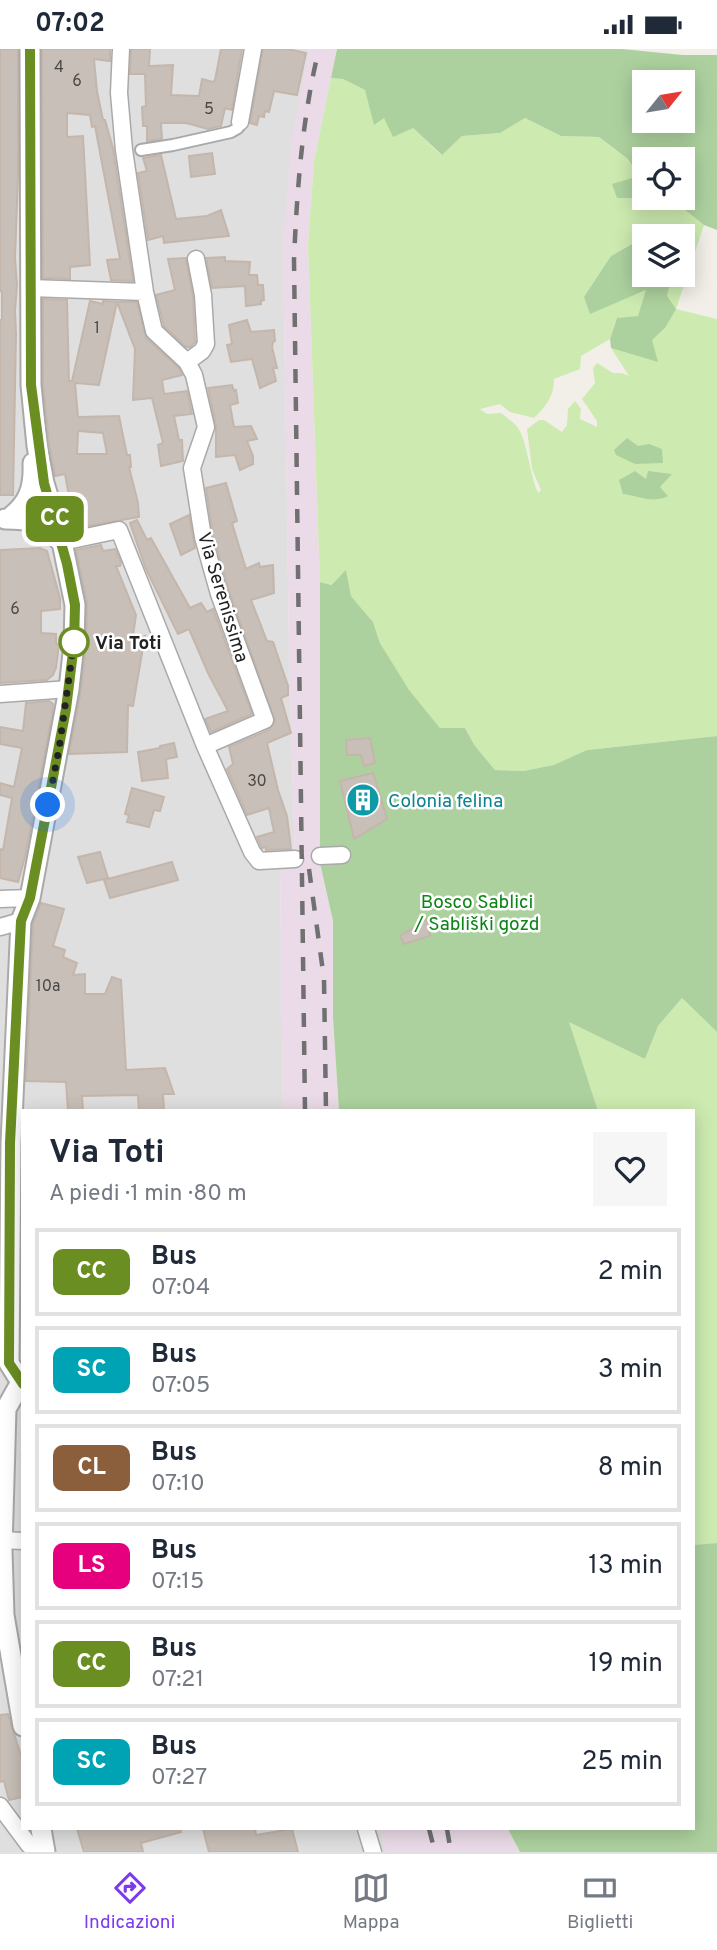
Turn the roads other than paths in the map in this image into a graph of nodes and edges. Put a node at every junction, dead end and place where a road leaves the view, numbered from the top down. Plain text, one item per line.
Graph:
1 (30, 49) edge
2 (121, 49) edge
3 (253, 49) edge
4 (240, 122) joint
5 (132, 150) junction
6 (195, 258) dead end
7 (30, 288) junction
8 (145, 292) junction
9 (187, 362) junction
10 (31, 385) junction
11 (4, 519) edge
12 (62, 543) junction
13 (69, 689) junction
14 (0, 694) edge
15 (205, 746) junction
16 (342, 855) dead end
17 (320, 856) dead end
18 (295, 859) dead end
19 (30, 898) junction
20 (0, 899) edge
21 (21, 921) junction
22 (0, 927) edge
23 (17, 1143) edge
24 (21, 1381) edge
25 (21, 1385) edge
26 (1, 1541) edge
27 (21, 1541) edge
28 (20, 1692) edge
29 (0, 1806) edge
30 (41, 1830) edge
31 (366, 1830) edge
32 (45, 1852) edge
33 (373, 1852) edge

1 - 7 street
2 - 5 street, Via Serenissima
3 - 4 street
4 - 5 street
5 - 8 street, Via Serenissima
6 - 9 street
7 - 8 street
7 - 10 street
8 - 9 street, Via Serenissima
9 - 15 street, Via Serenissima
10 - 11 street
10 - 12 street
11 - 12 street
12 - 13 street
12 - 15 street
13 - 14 street
13 - 19 street
15 - 18 street
16 - 17 street
19 - 20 street
19 - 21 street
21 - 22 street
21 - 23 street
23 - 24 street
25 - 26 street
26 - 27 street
26 - 28 street
29 - 32 street
30 - 32 street
31 - 33 street

